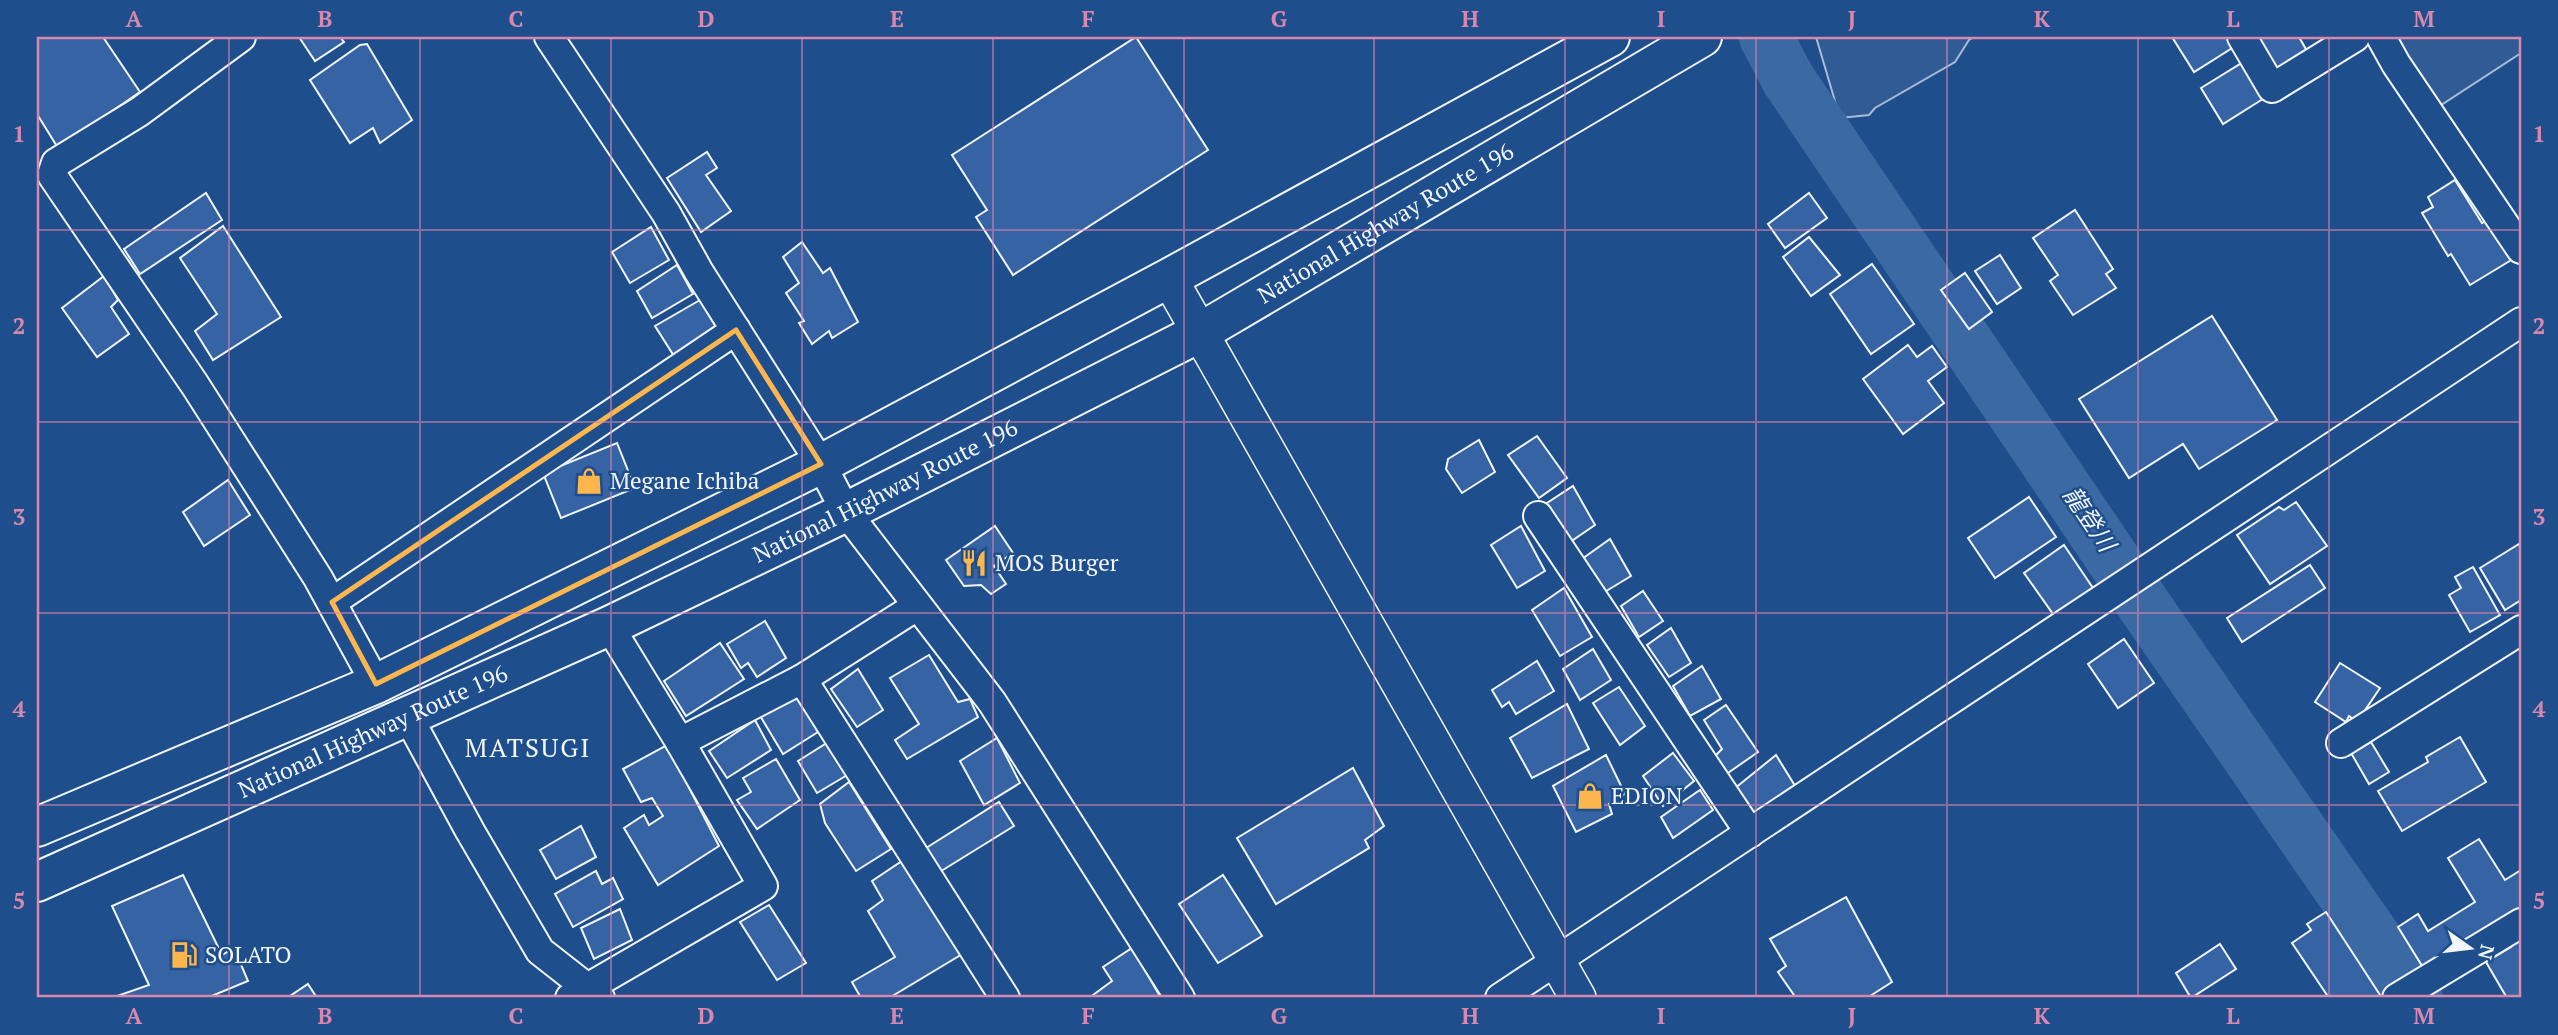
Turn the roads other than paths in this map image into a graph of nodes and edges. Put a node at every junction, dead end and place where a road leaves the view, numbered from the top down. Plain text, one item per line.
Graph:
1 (241, 37) edge
2 (549, 37) edge
3 (1610, 37) edge
4 (1702, 37) edge
5 (2242, 37) edge
6 (2355, 37) edge
7 (2381, 37) edge
8 (37, 150) edge
9 (52, 175) junction
10 (2521, 249) edge
11 (1169, 278) junction
12 (2521, 322) edge
13 (736, 330) junction
14 (1199, 333) junction
15 (821, 464) junction
16 (846, 512) junction
17 (1538, 516) dead end
18 (331, 602) junction
19 (916, 606) junction
20 (609, 626) junction
21 (2521, 630) edge
22 (802, 678) junction
23 (376, 684) junction
24 (407, 715) junction
25 (680, 742) junction
26 (2341, 743) dead end
27 (37, 827) edge
28 (1750, 833) junction
29 (37, 882) edge
30 (2521, 923) edge
31 (1556, 962) junction
32 (585, 995) edge
33 (1005, 998) edge
34 (1180, 998) edge
35 (1500, 998) edge
36 (1578, 998) edge
37 (2397, 998) edge

1 - 9 street
2 - 13 street
3 - 11 highway, National Highway Route 196
4 - 14 highway, National Highway Route 196
5 - 6 street
7 - 10 street
8 - 9 street
9 - 18 street
11 - 14 street
11 - 15 highway, National Highway Route 196
12 - 28 street
13 - 15 street
13 - 18 street
14 - 16 highway, National Highway Route 196
14 - 31 street
15 - 16 street
15 - 23 highway, National Highway Route 196
16 - 19 street
16 - 20 highway, National Highway Route 196
17 - 28 street
18 - 23 street
19 - 22 street
19 - 34 street
20 - 24 highway, National Highway Route 196
20 - 25 street
21 - 26 street
22 - 25 street
22 - 33 street
23 - 27 highway, National Highway Route 196
24 - 29 highway, National Highway Route 196
24 - 32 street
25 - 32 street
28 - 31 street
30 - 37 street
31 - 35 street
31 - 36 street

